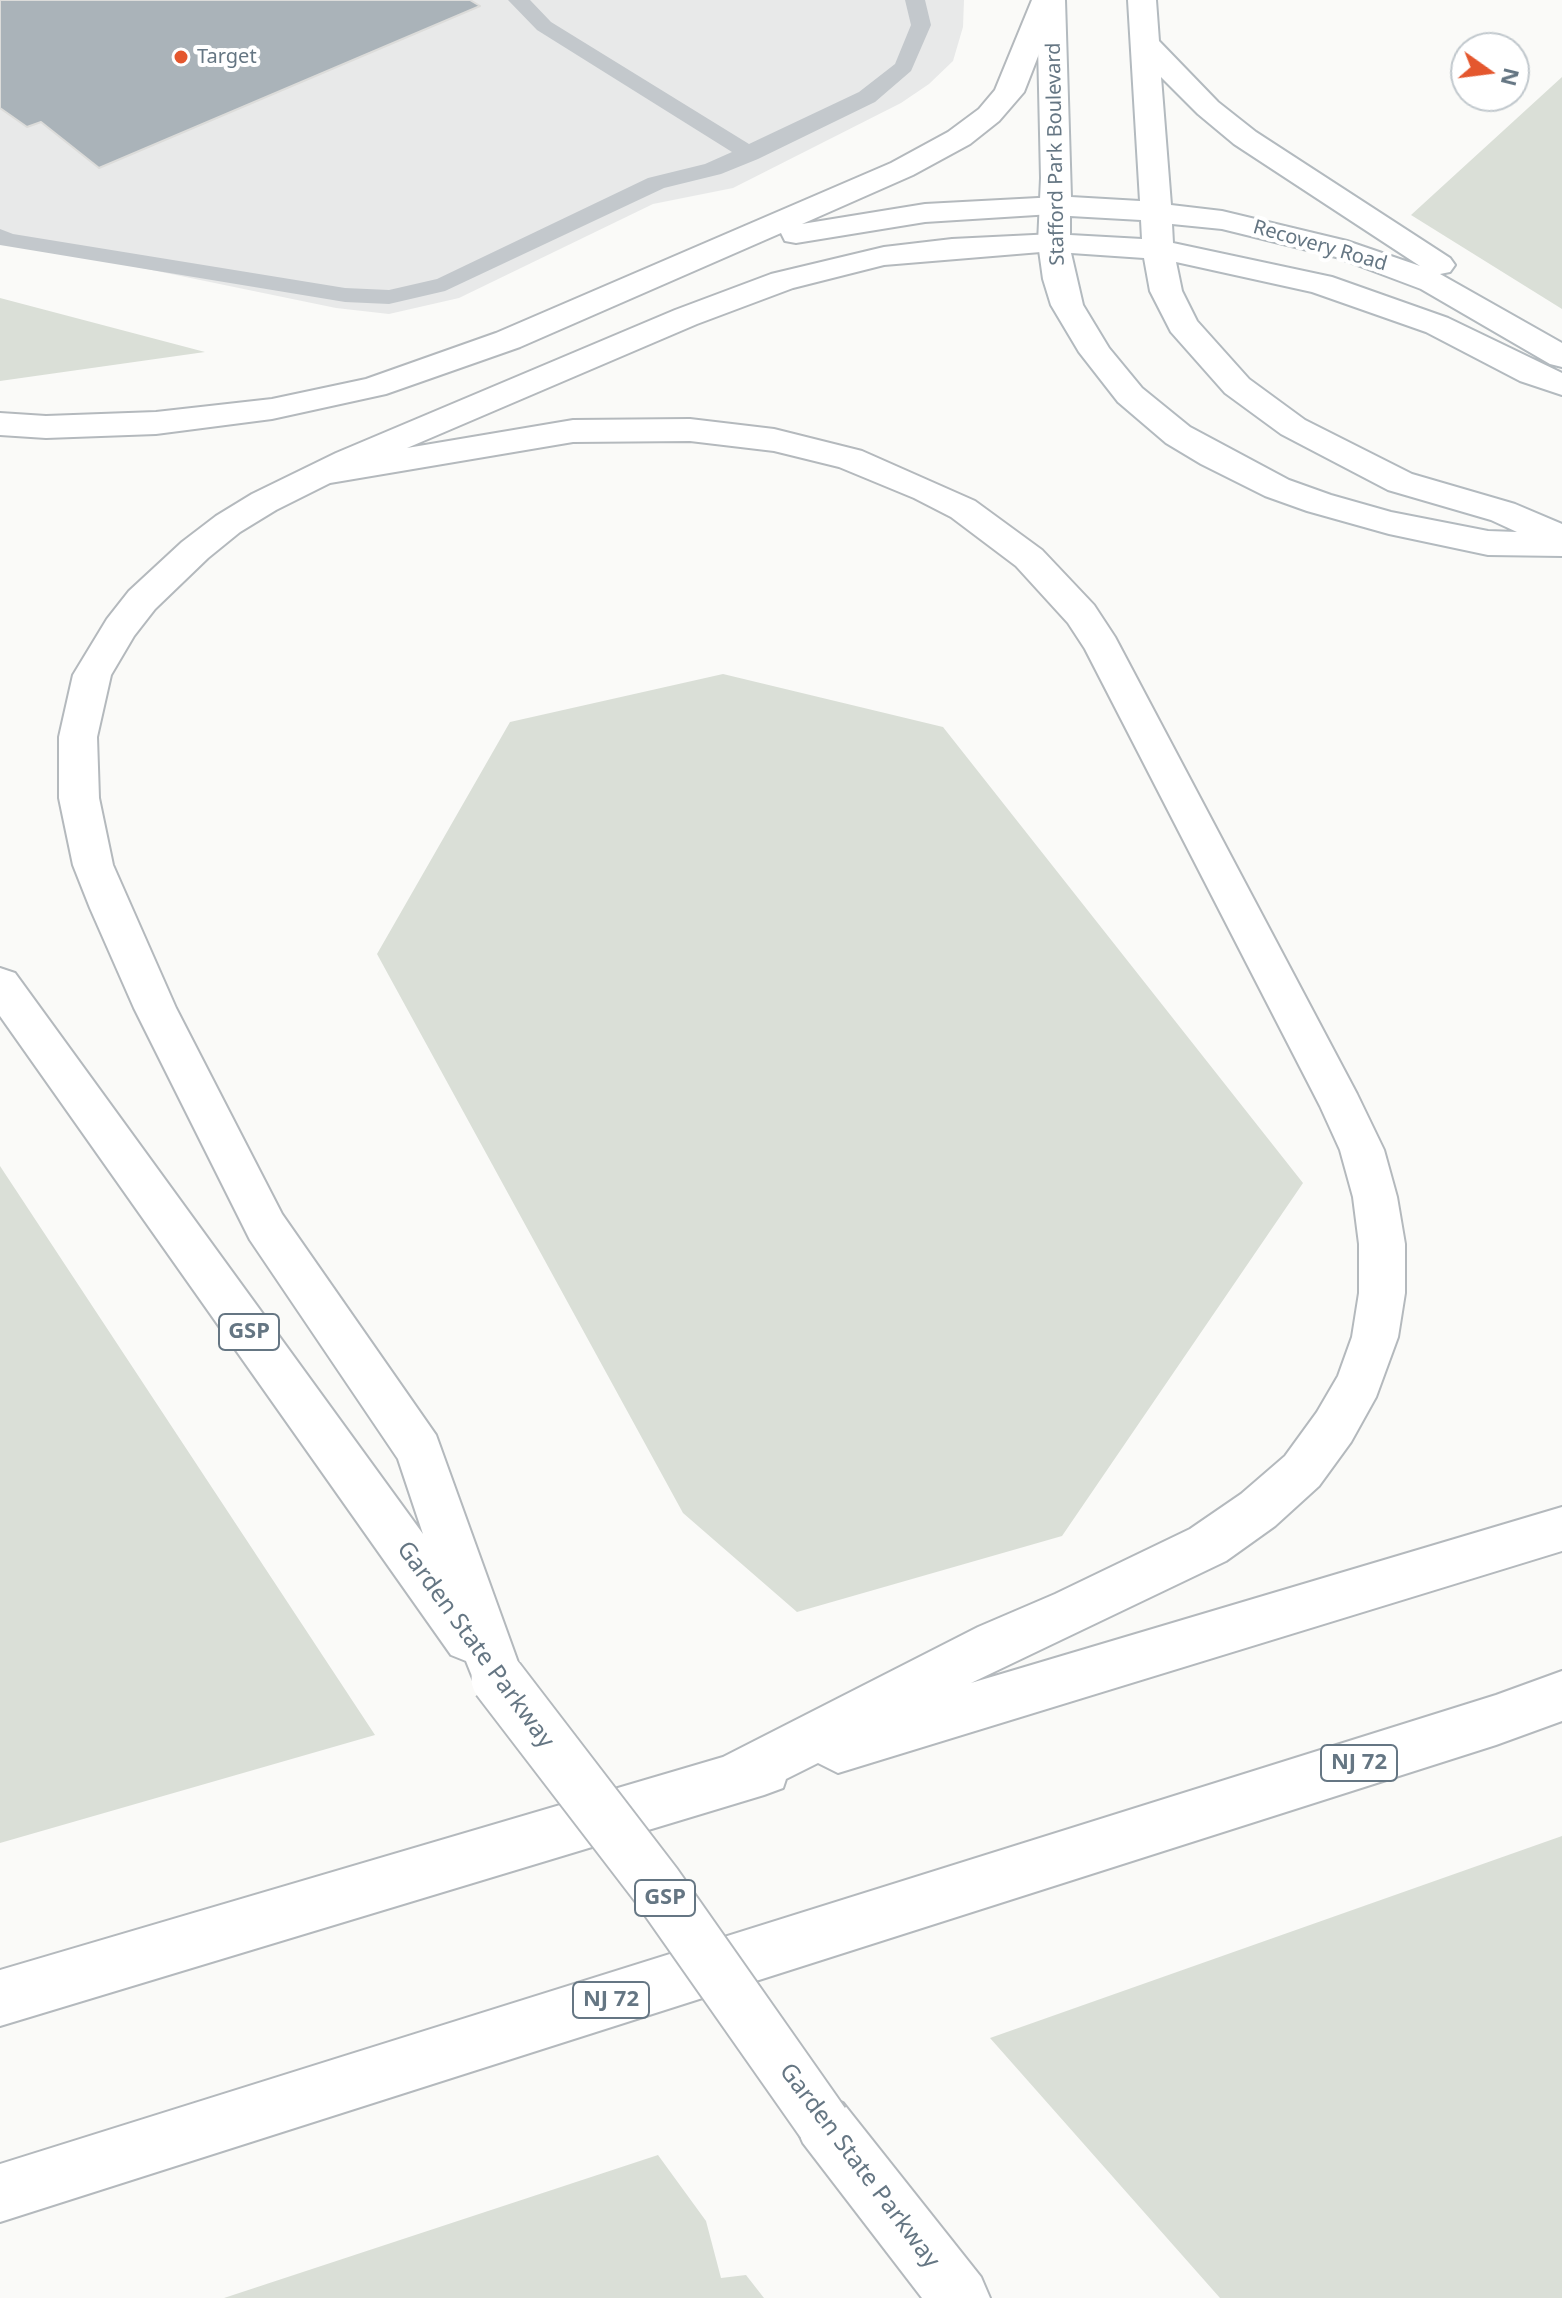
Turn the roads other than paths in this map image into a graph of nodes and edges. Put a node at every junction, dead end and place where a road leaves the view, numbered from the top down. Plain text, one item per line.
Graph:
1 (518, 0) edge
2 (915, 0) edge
3 (1048, 0) edge
4 (1142, 0) edge
5 (1147, 45) junction
6 (750, 154) junction
7 (1057, 206) junction
8 (1157, 212) junction
9 (0, 236) edge
10 (1054, 243) junction
11 (1158, 249) junction
12 (641, 282) junction
13 (1561, 365) edge
14 (0, 424) edge
15 (321, 474) junction
16 (1562, 538) edge
17 (1562, 544) edge
18 (0, 984) edge
19 (1562, 1529) edge
20 (498, 1679) junction
21 (1562, 1696) edge
22 (1496, 1720) junction
23 (1562, 1720) edge
24 (735, 1778) junction
25 (0, 1998) edge
26 (0, 2193) edge
27 (960, 2298) edge

1 - 6 lane
2 - 6 lane
3 - 7 main road, Stafford Park Boulevard
3 - 12 main road
4 - 5 main road
5 - 8 main road
5 - 13 main road
6 - 9 lane
7 - 8 main road, Recovery Road
7 - 10 main road, Stafford Park Boulevard
7 - 12 main road, Recovery Road
8 - 11 main road
8 - 13 main road, Recovery Road
10 - 11 main road, Recovery Road
10 - 15 main road, Recovery Road
10 - 17 main road, Stafford Park Boulevard
11 - 13 main road, Recovery Road
11 - 16 main road
12 - 14 main road
15 - 20 main road
15 - 24 main road
18 - 20 main road, Garden State Parkway / GSP
19 - 24 main road
20 - 27 main road, Garden State Parkway / GSP, bridge
21 - 22 main road, NJ 72
22 - 23 main road
22 - 26 main road, NJ 72
24 - 25 main road

